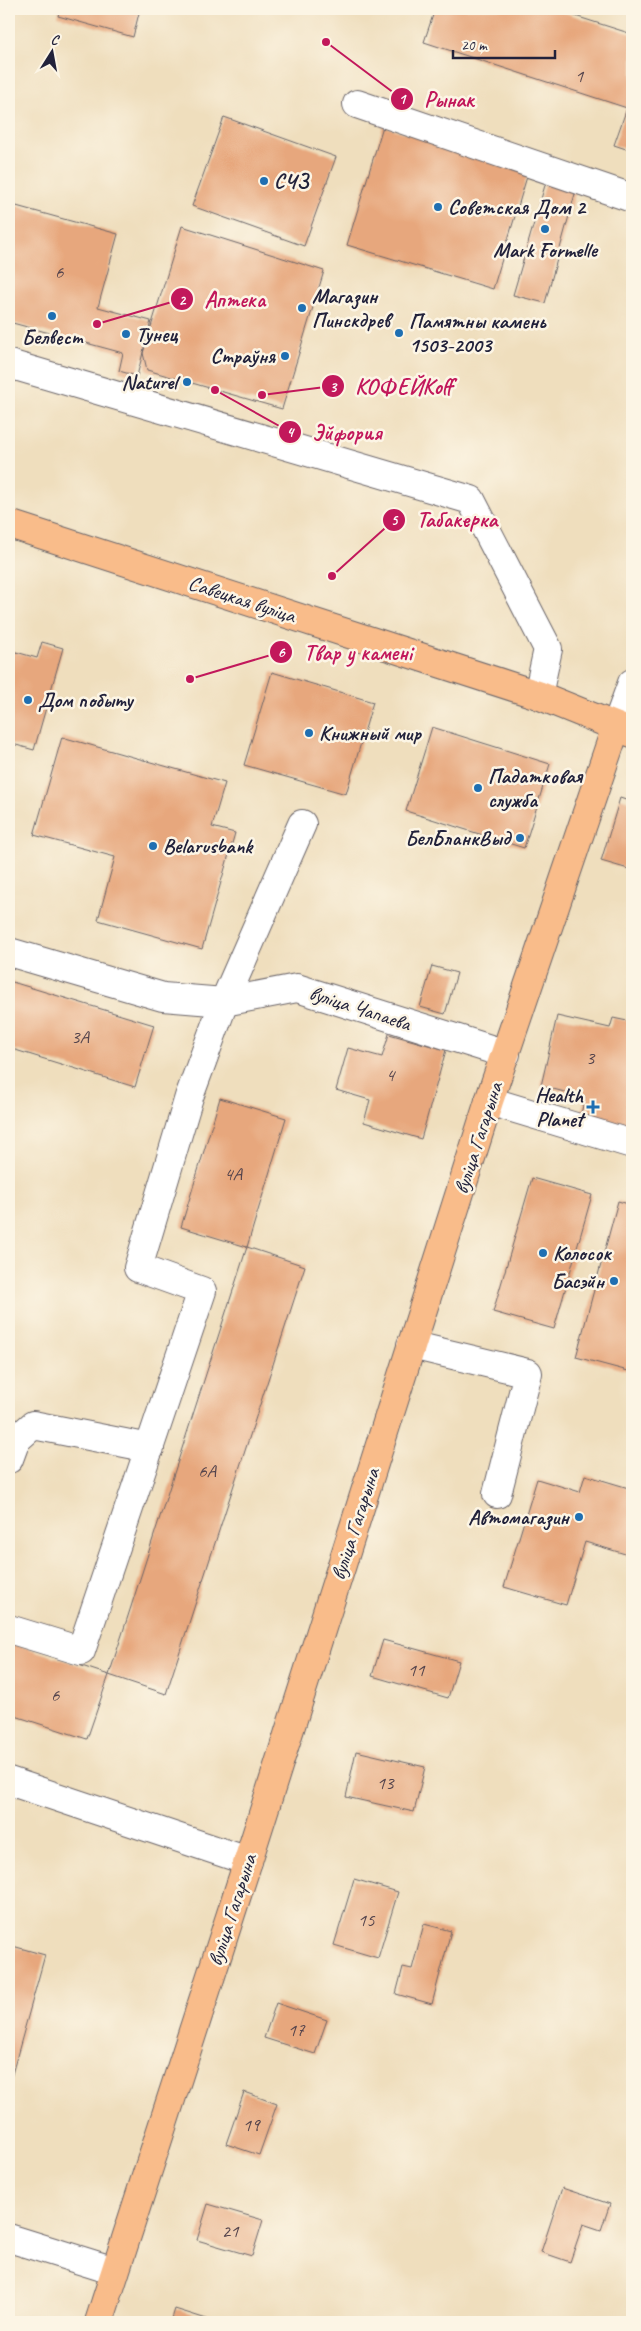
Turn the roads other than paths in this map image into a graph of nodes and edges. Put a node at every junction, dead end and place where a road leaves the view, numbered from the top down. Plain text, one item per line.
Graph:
1 (357, 104) dead end
2 (632, 198) edge
3 (9, 364) edge
4 (9, 524) edge
5 (632, 683) edge
6 (538, 695) junction
7 (624, 730) edge
8 (302, 824) dead end
9 (9, 952) edge
10 (224, 1002) junction
11 (506, 1054) junction
12 (489, 1101) junction
13 (632, 1144) edge
14 (411, 1345) junction
15 (150, 1448) junction
16 (9, 1459) edge
17 (497, 1494) dead end
18 (9, 1629) edge
19 (9, 1781) edge
20 (248, 1861) junction
21 (9, 2238) edge
22 (115, 2271) junction
23 (99, 2322) edge

1 - 2 street
3 - 6 street
4 - 6 main road, Савецкая вуліца
5 - 7 street
6 - 7 main road, Савецкая вуліца
7 - 11 main road, вуліца Гагарына
8 - 10 street
9 - 10 street, вуліца Чапаева
10 - 11 street, вуліца Чапаева
10 - 15 street
11 - 12 main road, вуліца Гагарына
12 - 13 street
12 - 14 main road, вуліца Гагарына
14 - 17 street
14 - 20 main road, вуліца Гагарына
15 - 16 street
15 - 18 street
19 - 20 street
20 - 22 main road, вуліца Гагарына
21 - 22 street
22 - 23 main road, вуліца Гагарына

